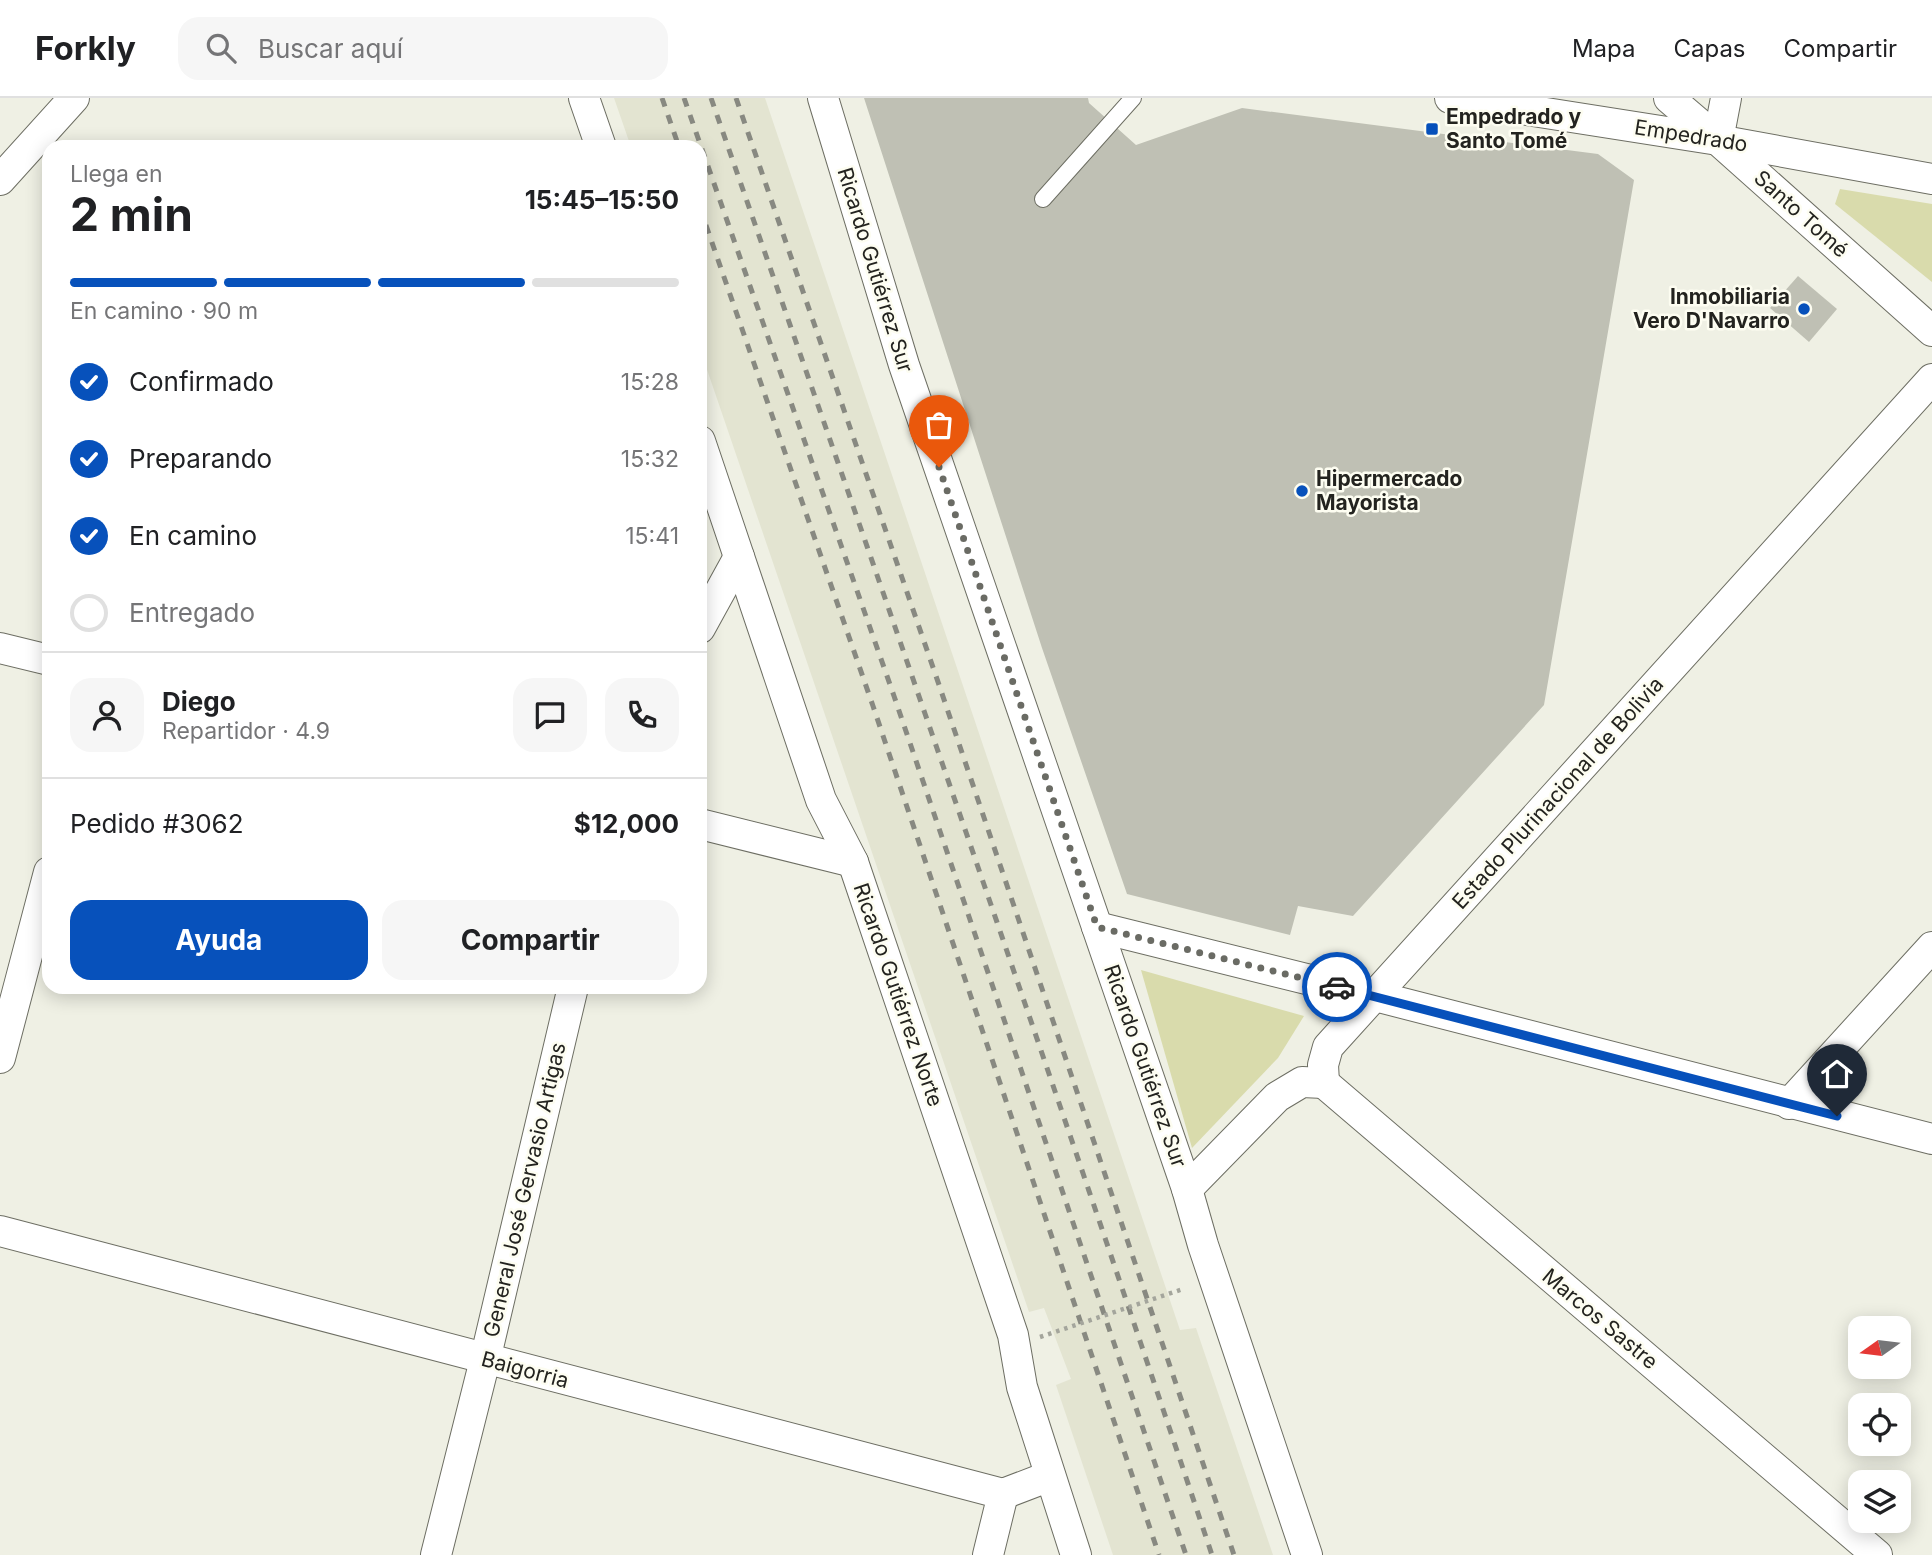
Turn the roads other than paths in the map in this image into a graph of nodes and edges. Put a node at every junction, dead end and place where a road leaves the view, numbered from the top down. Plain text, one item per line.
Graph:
1 (74, 98) edge
2 (584, 98) edge
3 (823, 98) edge
4 (1133, 98) edge
5 (1450, 98) edge
6 (1669, 98) edge
7 (1726, 98) edge
8 (599, 140) edge
9 (1718, 140) junction
10 (1932, 179) edge
11 (0, 180) edge
12 (1044, 199) dead end
13 (1932, 331) edge
14 (1932, 379) edge
15 (707, 462) edge
16 (739, 557) junction
17 (707, 615) edge
18 (0, 648) edge
19 (42, 658) edge
20 (707, 826) edge
21 (853, 862) junction
22 (42, 899) edge
23 (1097, 927) junction
24 (1932, 947) edge
25 (571, 994) edge
26 (1375, 996) junction
27 (0, 1058) edge
28 (1324, 1083) junction
29 (1789, 1104) junction
30 (1932, 1139) edge
31 (1187, 1189) junction
32 (0, 1231) edge
33 (485, 1360) junction
34 (1050, 1476) junction
35 (1003, 1494) junction
36 (436, 1555) edge
37 (988, 1555) edge
38 (1076, 1555) edge
39 (1307, 1555) edge
40 (1877, 1555) edge

1 - 11 street
2 - 8 street
3 - 23 street, Ricardo Gutiérrez Sur
4 - 12 lane
5 - 9 street, Empedrado
6 - 9 street, Santo Tomé
7 - 9 street
9 - 10 street, Empedrado
9 - 13 street, Santo Tomé
14 - 26 street, Estado Plurinacional de Bolivia
15 - 16 street, Ricardo Gutiérrez Norte
16 - 17 street
16 - 21 street, Ricardo Gutiérrez Norte
18 - 19 street
20 - 21 street
21 - 34 street, Ricardo Gutiérrez Norte
22 - 27 street
23 - 26 street
23 - 31 street, Ricardo Gutiérrez Sur
24 - 29 street
25 - 33 street, General José Gervasio Artigas
26 - 28 street, Estado Plurinacional de Bolivia
26 - 29 street
28 - 31 street
28 - 40 street, Marcos Sastre
29 - 30 street
31 - 39 street, Ricardo Gutiérrez Sur
32 - 33 street, Baigorria
33 - 35 street, Baigorria
33 - 36 street, General José Gervasio Artigas
34 - 35 street
34 - 38 street, Ricardo Gutiérrez Norte
35 - 37 street

